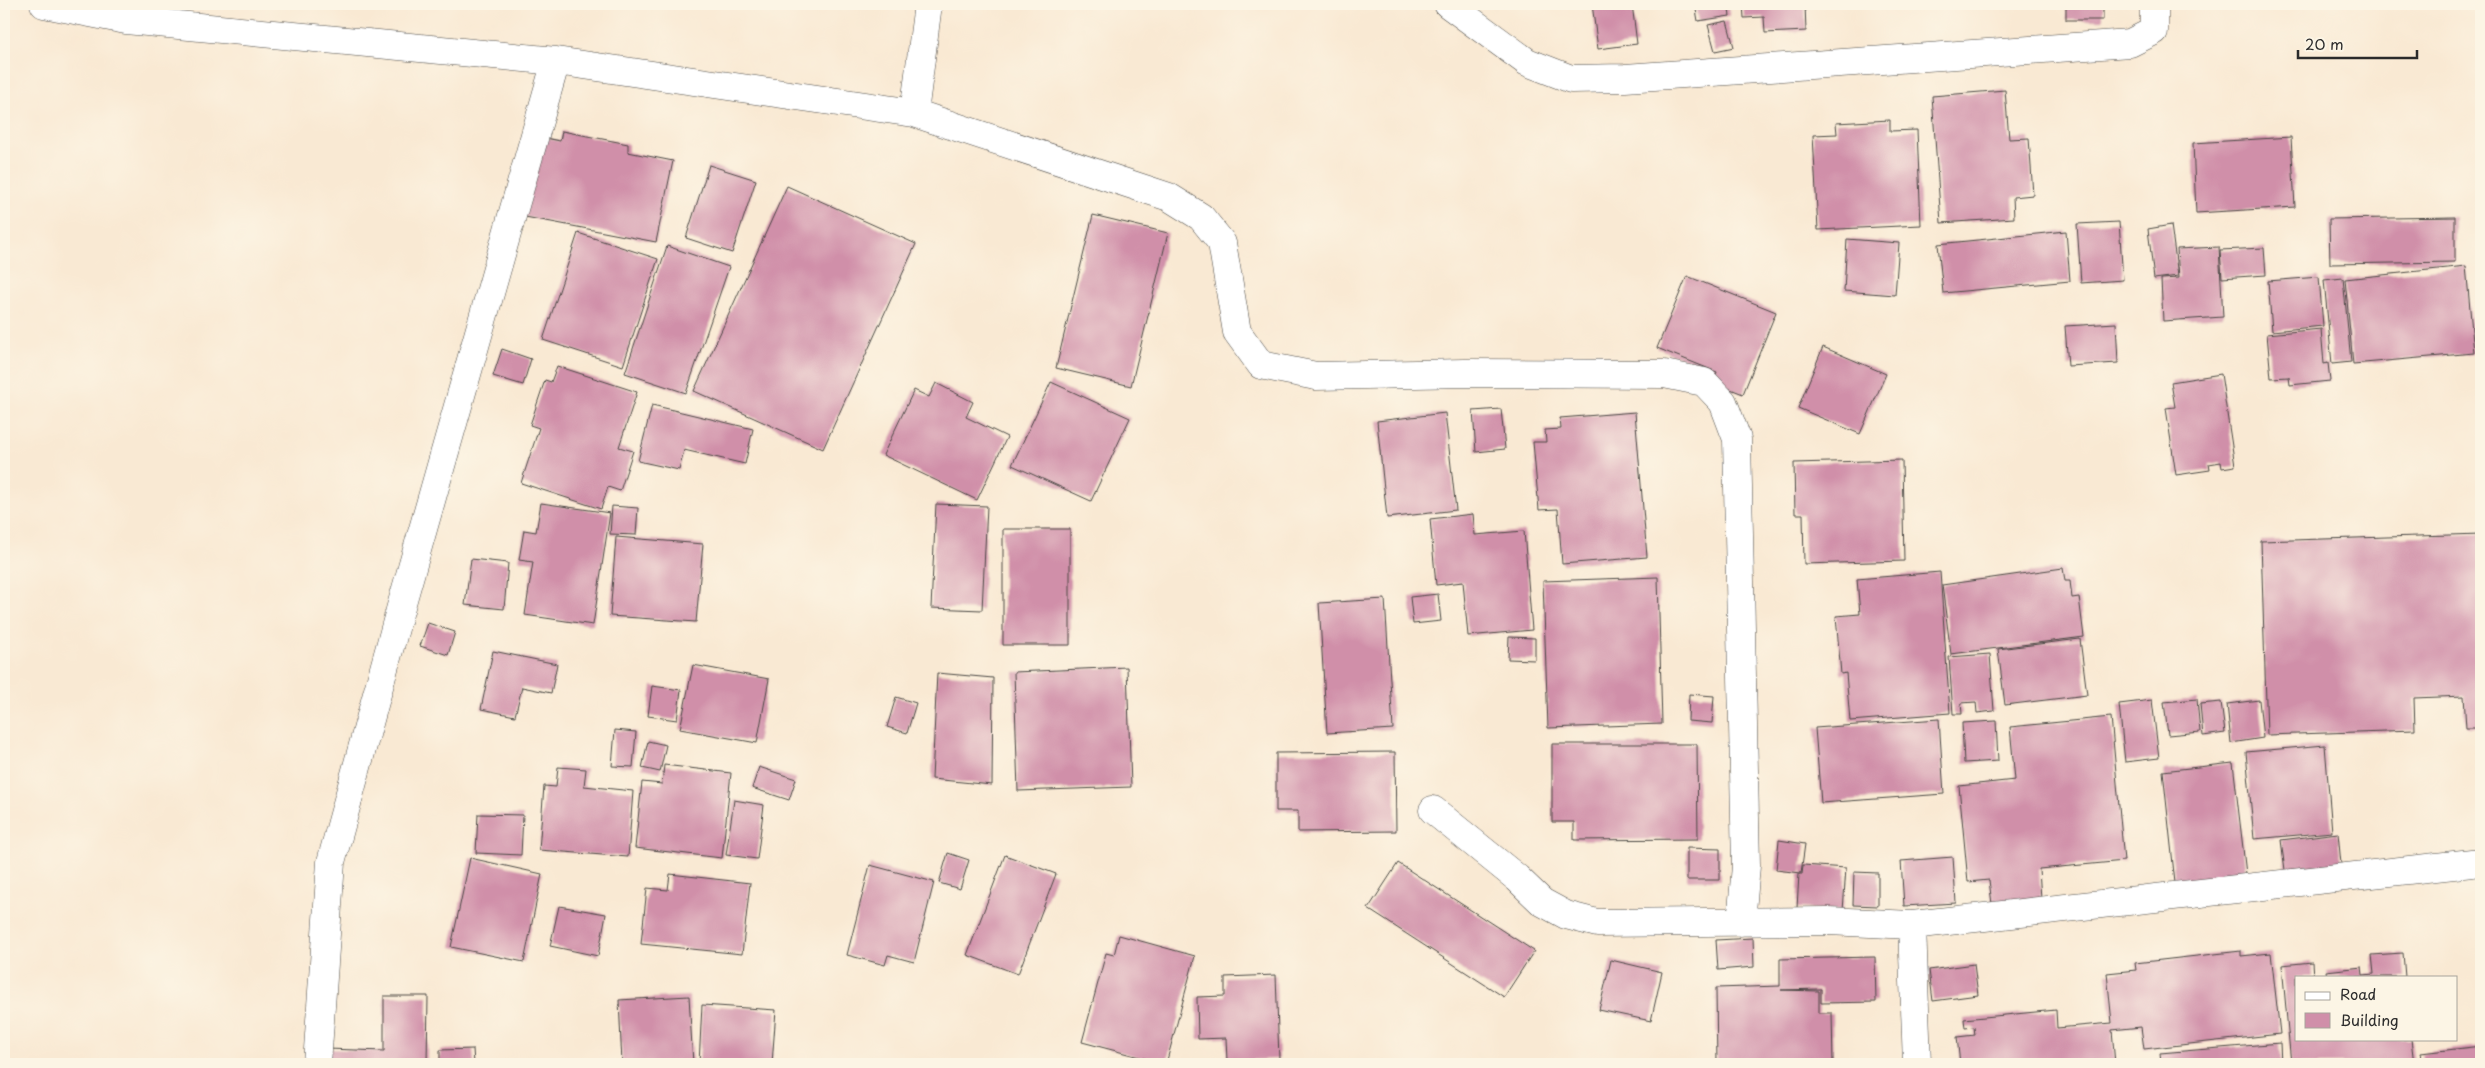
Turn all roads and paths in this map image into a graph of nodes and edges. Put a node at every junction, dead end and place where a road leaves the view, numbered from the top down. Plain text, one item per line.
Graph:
1 (44, 4) edge
2 (928, 4) edge
3 (1448, 4) edge
4 (2154, 4) edge
5 (556, 60) junction
6 (914, 112) junction
7 (1433, 810) dead end
8 (2481, 862) edge
9 (1741, 922) junction
10 (1912, 925) junction
11 (317, 1064) edge
12 (1917, 1064) edge

1 - 5 street
2 - 6 street
3 - 4 street
5 - 6 street
5 - 11 street
6 - 9 street
7 - 9 street
8 - 10 street
9 - 10 street
10 - 12 street

